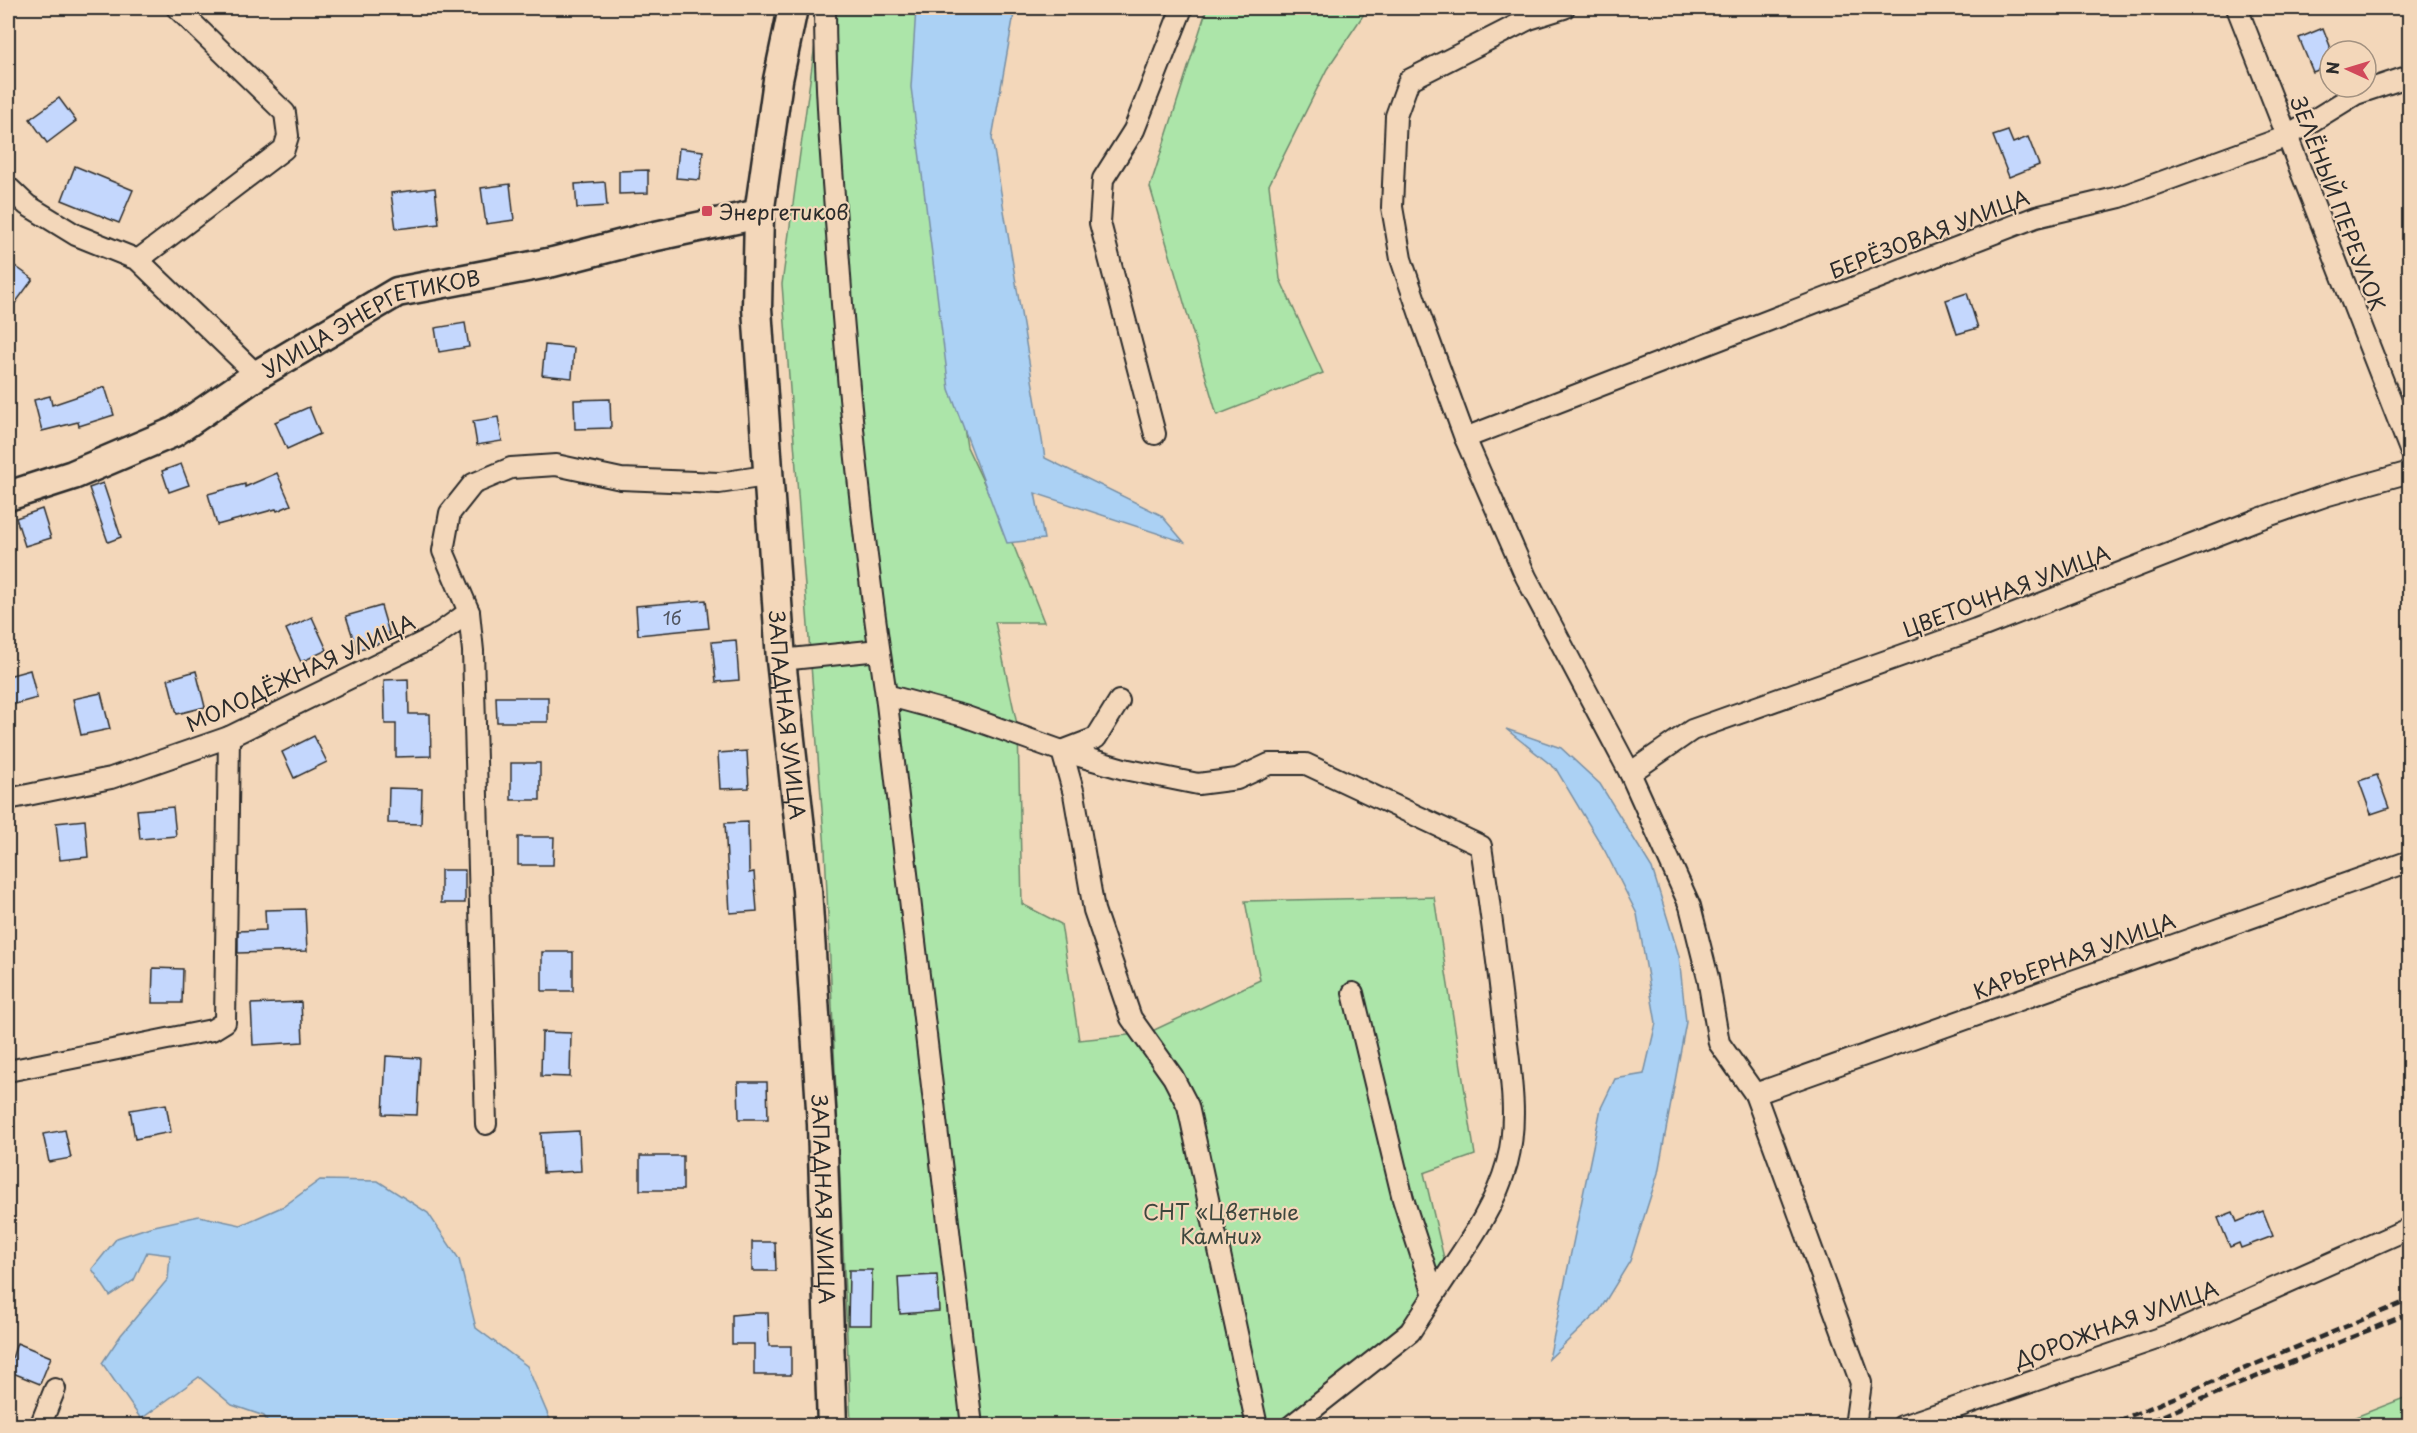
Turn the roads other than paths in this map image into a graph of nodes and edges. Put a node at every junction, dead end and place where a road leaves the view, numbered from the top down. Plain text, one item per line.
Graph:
1 (177, 8) edge
2 (793, 8) edge
3 (825, 8) edge
4 (1182, 8) edge
5 (1564, 8) edge
6 (2237, 8) edge
7 (2409, 76) edge
8 (2288, 136) junction
9 (8, 187) edge
10 (759, 214) junction
11 (138, 260) junction
12 (257, 375) junction
13 (1155, 434) dead end
14 (1465, 438) junction
15 (2409, 450) edge
16 (2409, 472) edge
17 (766, 476) junction
18 (8, 496) edge
19 (469, 612) junction
20 (879, 650) junction
21 (781, 660) junction
22 (886, 695) junction
23 (1119, 702) dead end
24 (229, 737) junction
25 (1062, 751) junction
26 (1630, 772) junction
27 (8, 799) edge
28 (2409, 861) edge
29 (1353, 993) dead end
30 (8, 1071) edge
31 (1755, 1094) junction
32 (486, 1124) dead end
33 (2409, 1228) edge
34 (1434, 1295) junction
35 (55, 1389) dead end
36 (40, 1425) edge
37 (832, 1425) edge
38 (972, 1425) edge
39 (1257, 1425) edge
40 (1291, 1425) edge
41 (1855, 1425) edge
42 (1902, 1425) edge

1 - 11 street
2 - 10 main road, ЗАПАДНАЯ УЛИЦА
3 - 20 street
4 - 13 street
5 - 14 street
6 - 8 street, ЗЕЛЁНЫЙ ПЕРЕУЛОК
7 - 8 street, БЕРЁЗОВАЯ УЛИЦА
8 - 14 street, БЕРЁЗОВАЯ УЛИЦА
8 - 15 street, ЗЕЛЁНЫЙ ПЕРЕУЛОК
9 - 11 street
10 - 12 main road, УЛИЦА ЭНЕРГЕТИКОВ
10 - 17 main road, ЗАПАДНАЯ УЛИЦА
11 - 12 street
12 - 18 main road, УЛИЦА ЭНЕРГЕТИКОВ
14 - 26 street
16 - 26 street, ЦВЕТОЧНАЯ УЛИЦА
17 - 19 street
17 - 21 main road, ЗАПАДНАЯ УЛИЦА
19 - 24 street, МОЛОДЁЖНАЯ УЛИЦА
19 - 32 street
20 - 21 street
20 - 22 street
21 - 37 main road, ЗАПАДНАЯ УЛИЦА
22 - 25 street
22 - 38 street
23 - 25 street
24 - 27 street, МОЛОДЁЖНАЯ УЛИЦА
24 - 30 street
25 - 34 street
25 - 39 street
26 - 31 street
28 - 31 street, КАРЬЕРНАЯ УЛИЦА
29 - 34 street
31 - 41 street
33 - 42 street, ДОРОЖНАЯ УЛИЦА
34 - 40 street
35 - 36 street

